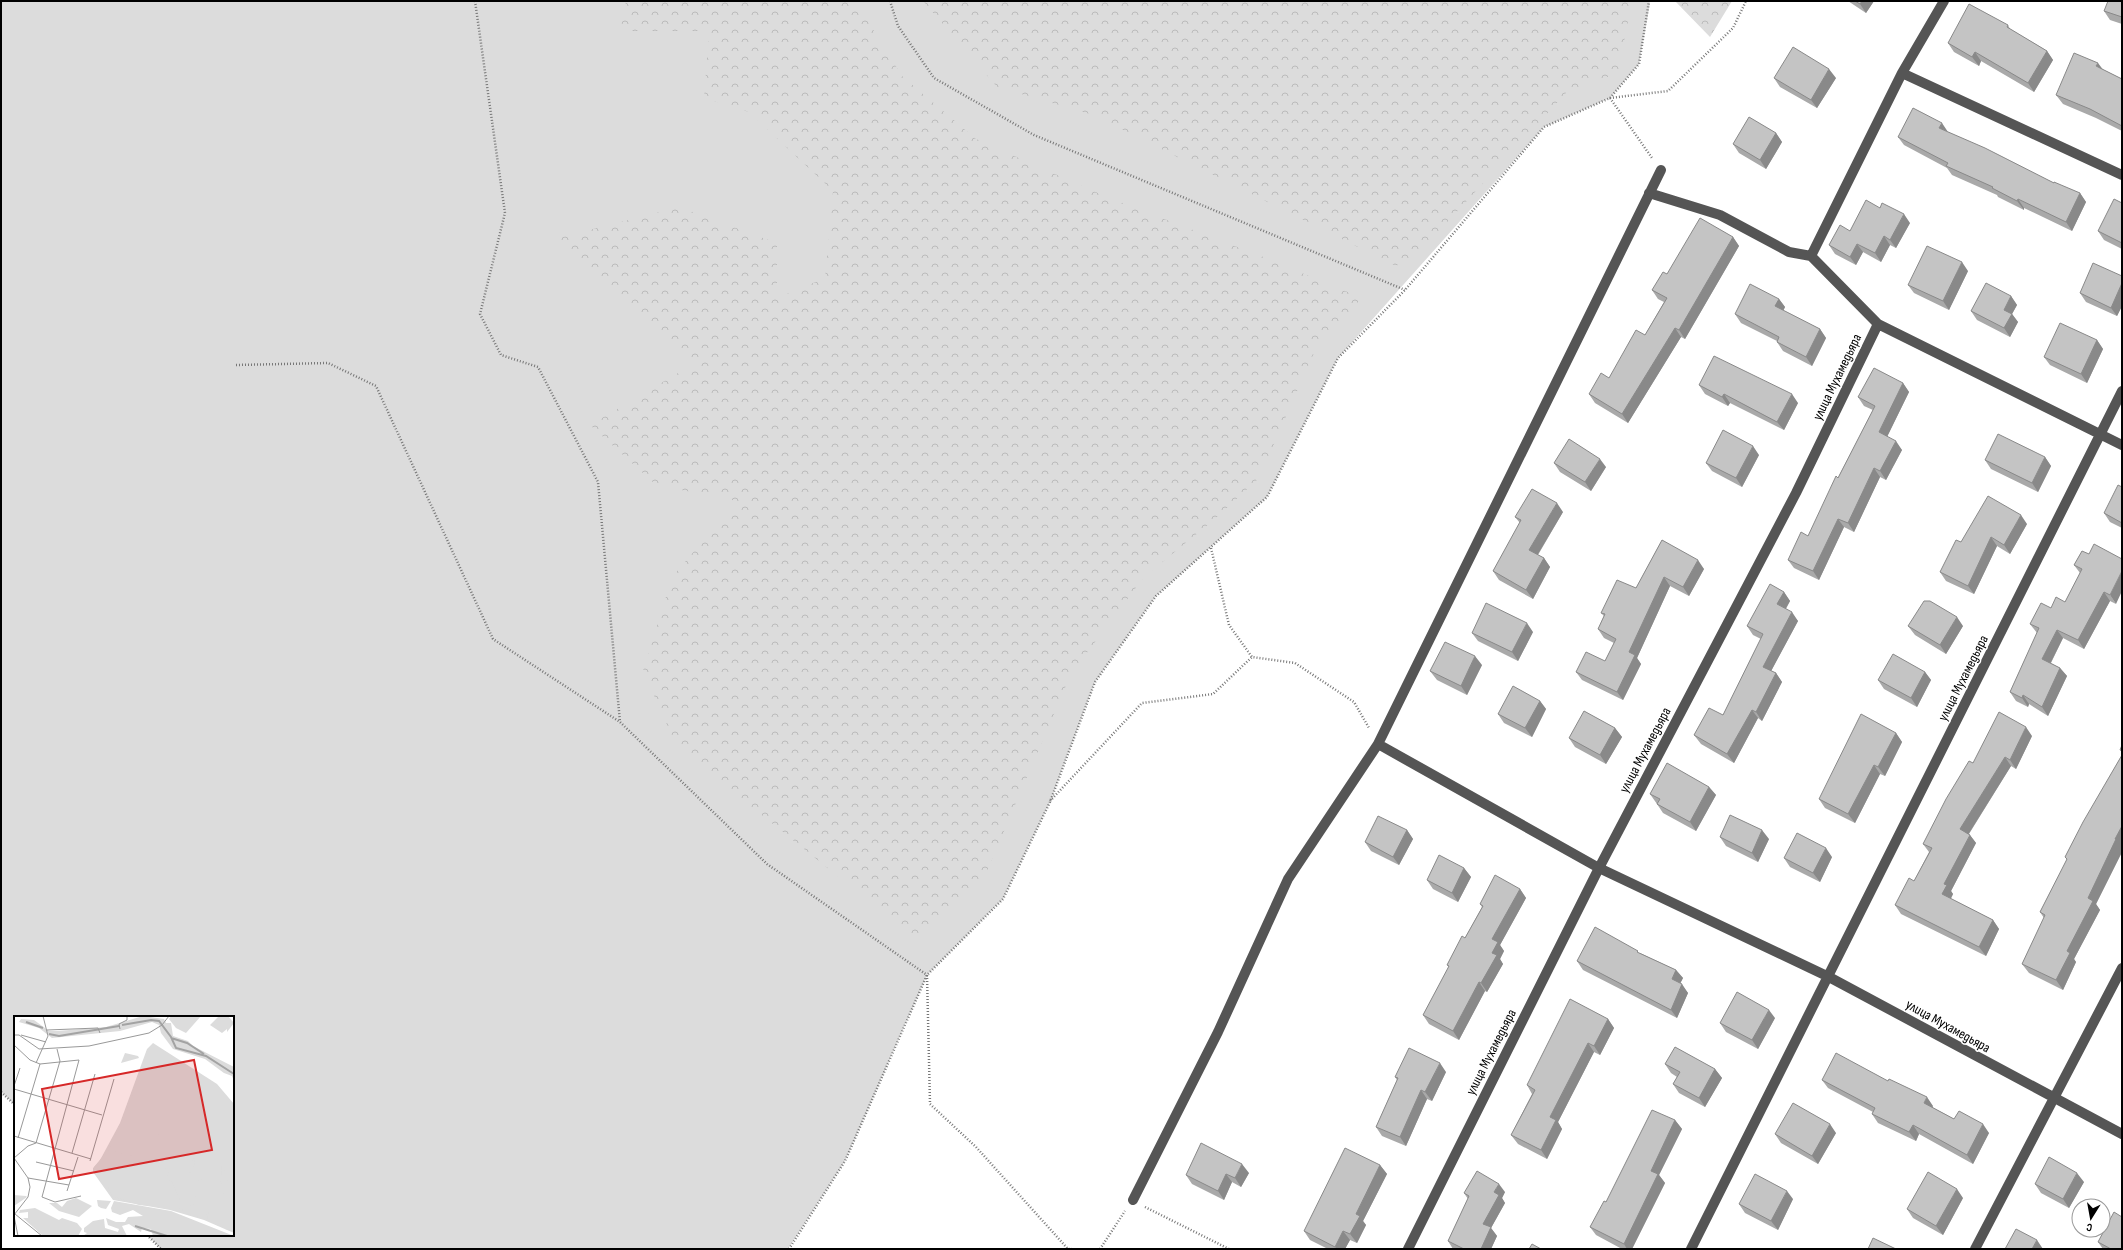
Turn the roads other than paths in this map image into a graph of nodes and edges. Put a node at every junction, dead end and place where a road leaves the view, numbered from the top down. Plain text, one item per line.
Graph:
1 (1944, 1) edge
2 (1902, 73) junction
3 (1661, 170) road end
4 (2122, 175) edge
5 (1649, 192) junction
6 (1811, 256) junction
7 (1878, 324) junction
8 (2122, 391) edge
9 (2100, 434) junction
10 (2122, 445) edge
11 (1378, 744) junction
12 (1599, 868) junction
13 (2122, 968) edge
14 (1829, 976) junction
15 (2054, 1099) junction
16 (2122, 1134) edge
17 (1133, 1200) road end
18 (1408, 1249) edge
19 (1691, 1249) edge
20 (1975, 1249) edge

1 - 2 street
2 - 4 street
2 - 6 street
3 - 5 street
5 - 6 street
5 - 11 street
6 - 7 street
7 - 9 street
7 - 12 street, улица Мухамедьяра
8 - 9 street, улица Мухамедьяра
9 - 10 street
9 - 14 street, улица Мухамедьяра
11 - 12 street, улица Мухамедьяра
11 - 17 street
12 - 14 street, улица Мухамедьяра
12 - 18 street, улица Мухамедьяра
13 - 15 street
14 - 15 street, улица Мухамедьяра
14 - 19 street, улица Мухамедьяра
15 - 16 street, улица Мухамедьяра
15 - 20 street

